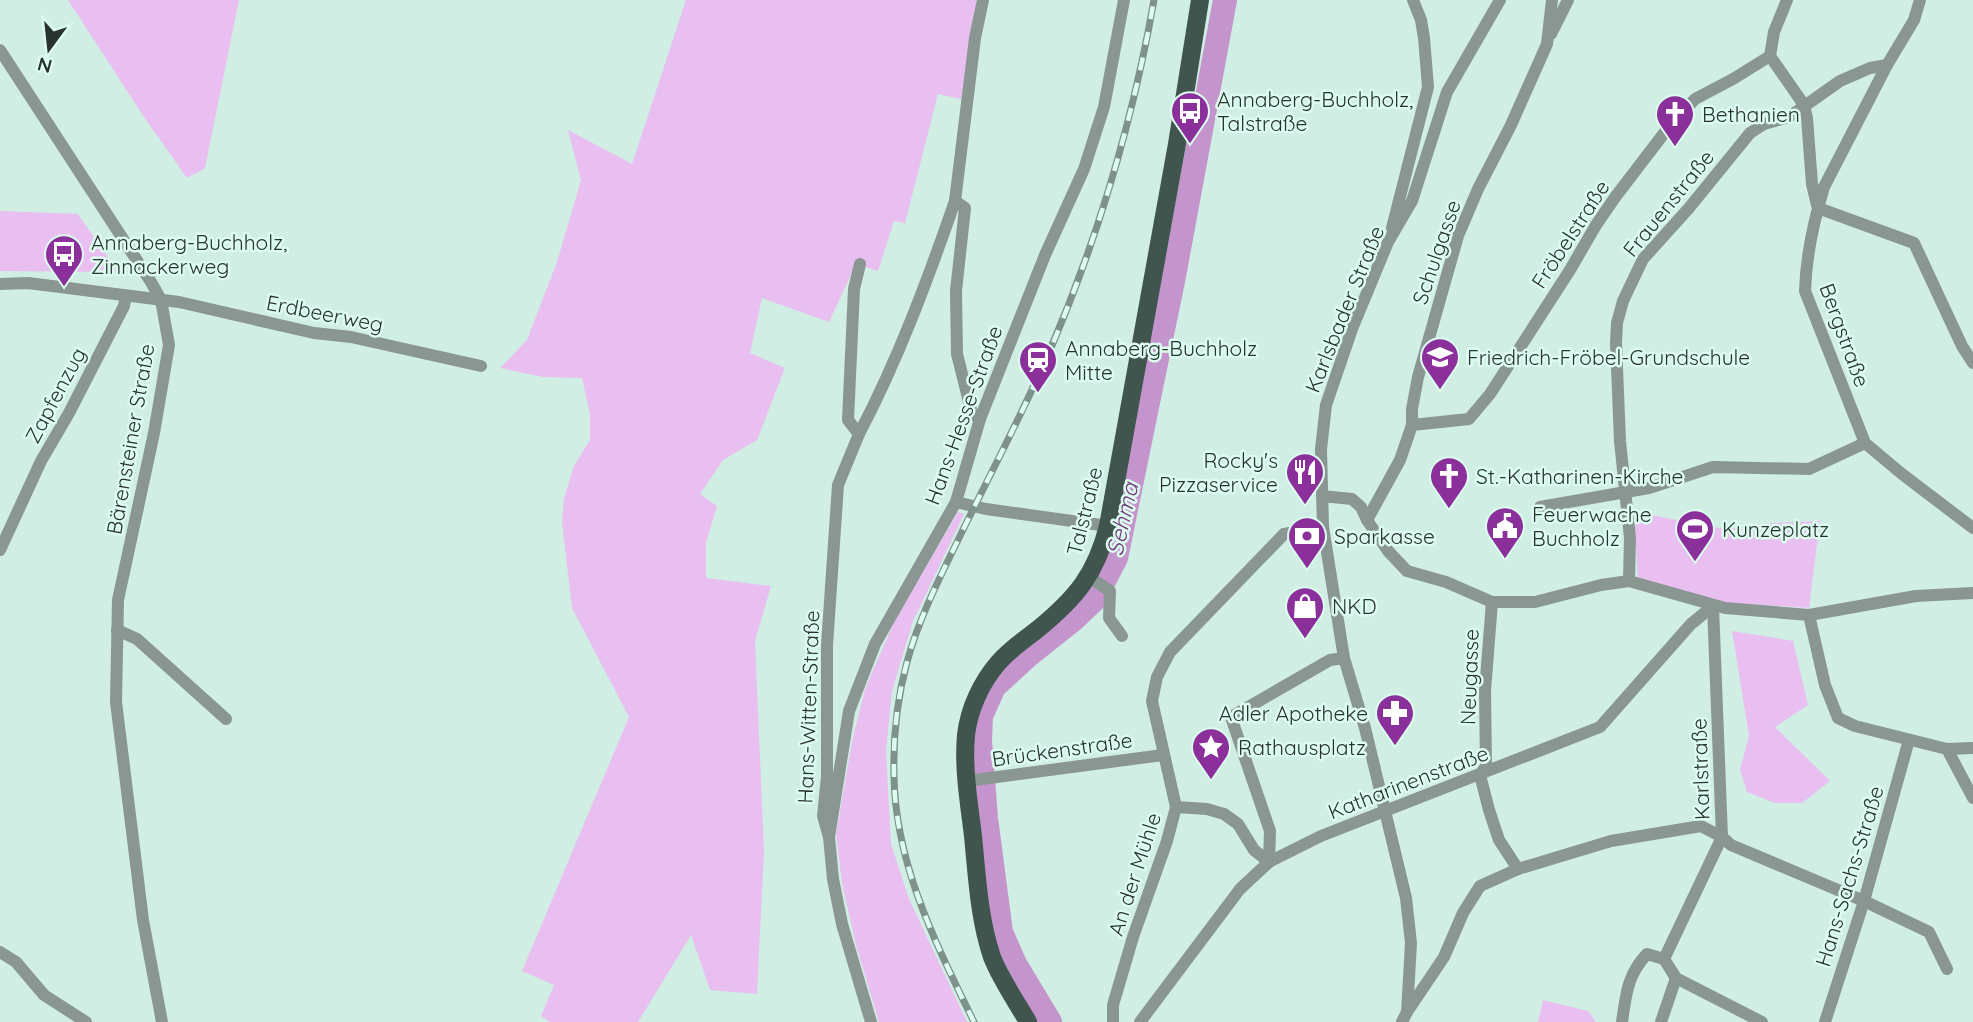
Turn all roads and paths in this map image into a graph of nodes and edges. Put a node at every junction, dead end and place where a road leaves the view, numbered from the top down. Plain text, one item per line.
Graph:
1 (983, 0) edge
2 (1124, 0) edge
3 (1200, 0) edge
4 (1413, 0) edge
5 (1426, 0) edge
6 (1500, 0) edge
7 (1552, 0) edge
8 (1568, 0) edge
9 (1787, 0) edge
10 (1920, 0) edge
11 (1421, 20) junction
12 (1547, 44) junction
13 (0, 50) edge
14 (1770, 56) junction
15 (1887, 65) junction
16 (1804, 106) junction
17 (955, 201) junction
18 (1818, 208) junction
19 (1388, 242) junction
20 (860, 264) dead end
21 (0, 284) edge
22 (126, 296) junction
23 (161, 300) junction
24 (1973, 363) edge
25 (481, 366) dead end
26 (980, 419) junction
27 (1412, 425) junction
28 (859, 433) junction
29 (1865, 443) junction
30 (1625, 492) junction
31 (1322, 496) junction
32 (956, 502) junction
33 (1540, 507) dead end
34 (1367, 520) junction
35 (1108, 526) junction
36 (1323, 527) junction
37 (1973, 528) edge
38 (0, 550) edge
39 (1093, 580) junction
40 (1629, 581) junction
41 (1973, 593) edge
42 (1492, 602) junction
43 (1713, 606) junction
44 (1809, 615) junction
45 (117, 630) junction
46 (1122, 636) dead end
47 (1344, 658) junction
48 (226, 719) dead end
49 (1909, 740) junction
50 (1973, 748) edge
51 (1947, 749) junction
52 (1163, 755) junction
53 (1480, 775) junction
54 (972, 781) junction
55 (1973, 798) edge
56 (1176, 807) junction
57 (1386, 811) junction
58 (1722, 836) junction
59 (829, 837) junction
60 (1269, 862) junction
61 (1518, 869) junction
62 (1864, 901) junction
63 (0, 953) edge
64 (1664, 959) junction
65 (1947, 969) dead end
66 (1676, 978) junction
67 (1404, 1017) edge
68 (86, 1022) edge
69 (162, 1022) edge
70 (871, 1022) edge
71 (1028, 1022) edge
72 (1113, 1022) edge
73 (1140, 1022) edge
74 (1622, 1022) edge
75 (1661, 1022) edge
76 (1762, 1022) edge
77 (1825, 1022) edge

1 - 17 street, Hans-Witten-Straße
2 - 26 street, Hans-Hesse-Straße
3 - 35 main road, Talstraße
4 - 11 street
5 - 11 street
6 - 19 street, Karlsbader Straße
7 - 12 street, Schulgasse
8 - 12 street
9 - 14 street
10 - 15 street, Bergstraße
11 - 19 street
12 - 27 street, Schulgasse
13 - 23 street, Bärensteiner Straße
14 - 16 street
14 - 27 street, Fröbelstraße
15 - 16 street, Frauenstraße
15 - 18 street, Bergstraße
16 - 18 street
16 - 30 street, Frauenstraße
17 - 26 street, Hans-Witten-Straße
17 - 28 street, Hans-Witten-Straße
18 - 24 street
18 - 29 street, Bergstraße
19 - 31 street, Karlsbader Straße
20 - 28 street
21 - 22 street, Erdbeerweg
22 - 23 street, Erdbeerweg
22 - 38 street, Zapfenzug
23 - 25 street, Erdbeerweg
23 - 45 street, Bärensteiner Straße
26 - 32 street, Hans-Hesse-Straße
27 - 34 street, Schulgasse
28 - 59 street, Hans-Witten-Straße
29 - 30 street
29 - 37 street, Bergstraße
30 - 33 street
30 - 40 street, Frauenstraße
31 - 34 street
31 - 36 street, Karlsbader Straße
32 - 35 street
32 - 59 street, Hans-Hesse-Straße
34 - 42 street
35 - 39 main road, Talstraße
36 - 47 street, Karlsbader Straße
36 - 52 street, An der Mühle
39 - 46 street
39 - 54 main road, Talstraße
40 - 42 street
40 - 43 street
41 - 44 street
42 - 53 street, Neugasse
43 - 44 street
43 - 53 street, Katharinenstraße
43 - 58 street, Karlstraße
44 - 49 street
45 - 48 street
45 - 69 street, Bärensteiner Straße
47 - 57 street, Karlsbader Straße
47 - 60 street
49 - 51 street
49 - 62 street, Hans-Sachs-Straße
50 - 51 street
51 - 55 street
52 - 54 street, Brückenstraße
52 - 56 street, An der Mühle
53 - 57 street, Katharinenstraße
53 - 61 street, Neugasse
54 - 71 main road, Talstraße
56 - 60 street
56 - 72 street, An der Mühle
57 - 60 street, Katharinenstraße
57 - 67 street, Karlsbader Straße
58 - 61 street
58 - 62 street
58 - 64 street, Karlstraße
59 - 70 street, Hans-Witten-Straße
60 - 73 street, Katharinenstraße
61 - 67 street
62 - 65 street
62 - 77 street, Hans-Sachs-Straße
63 - 68 street
64 - 66 street
64 - 74 street
66 - 75 street
66 - 76 street

